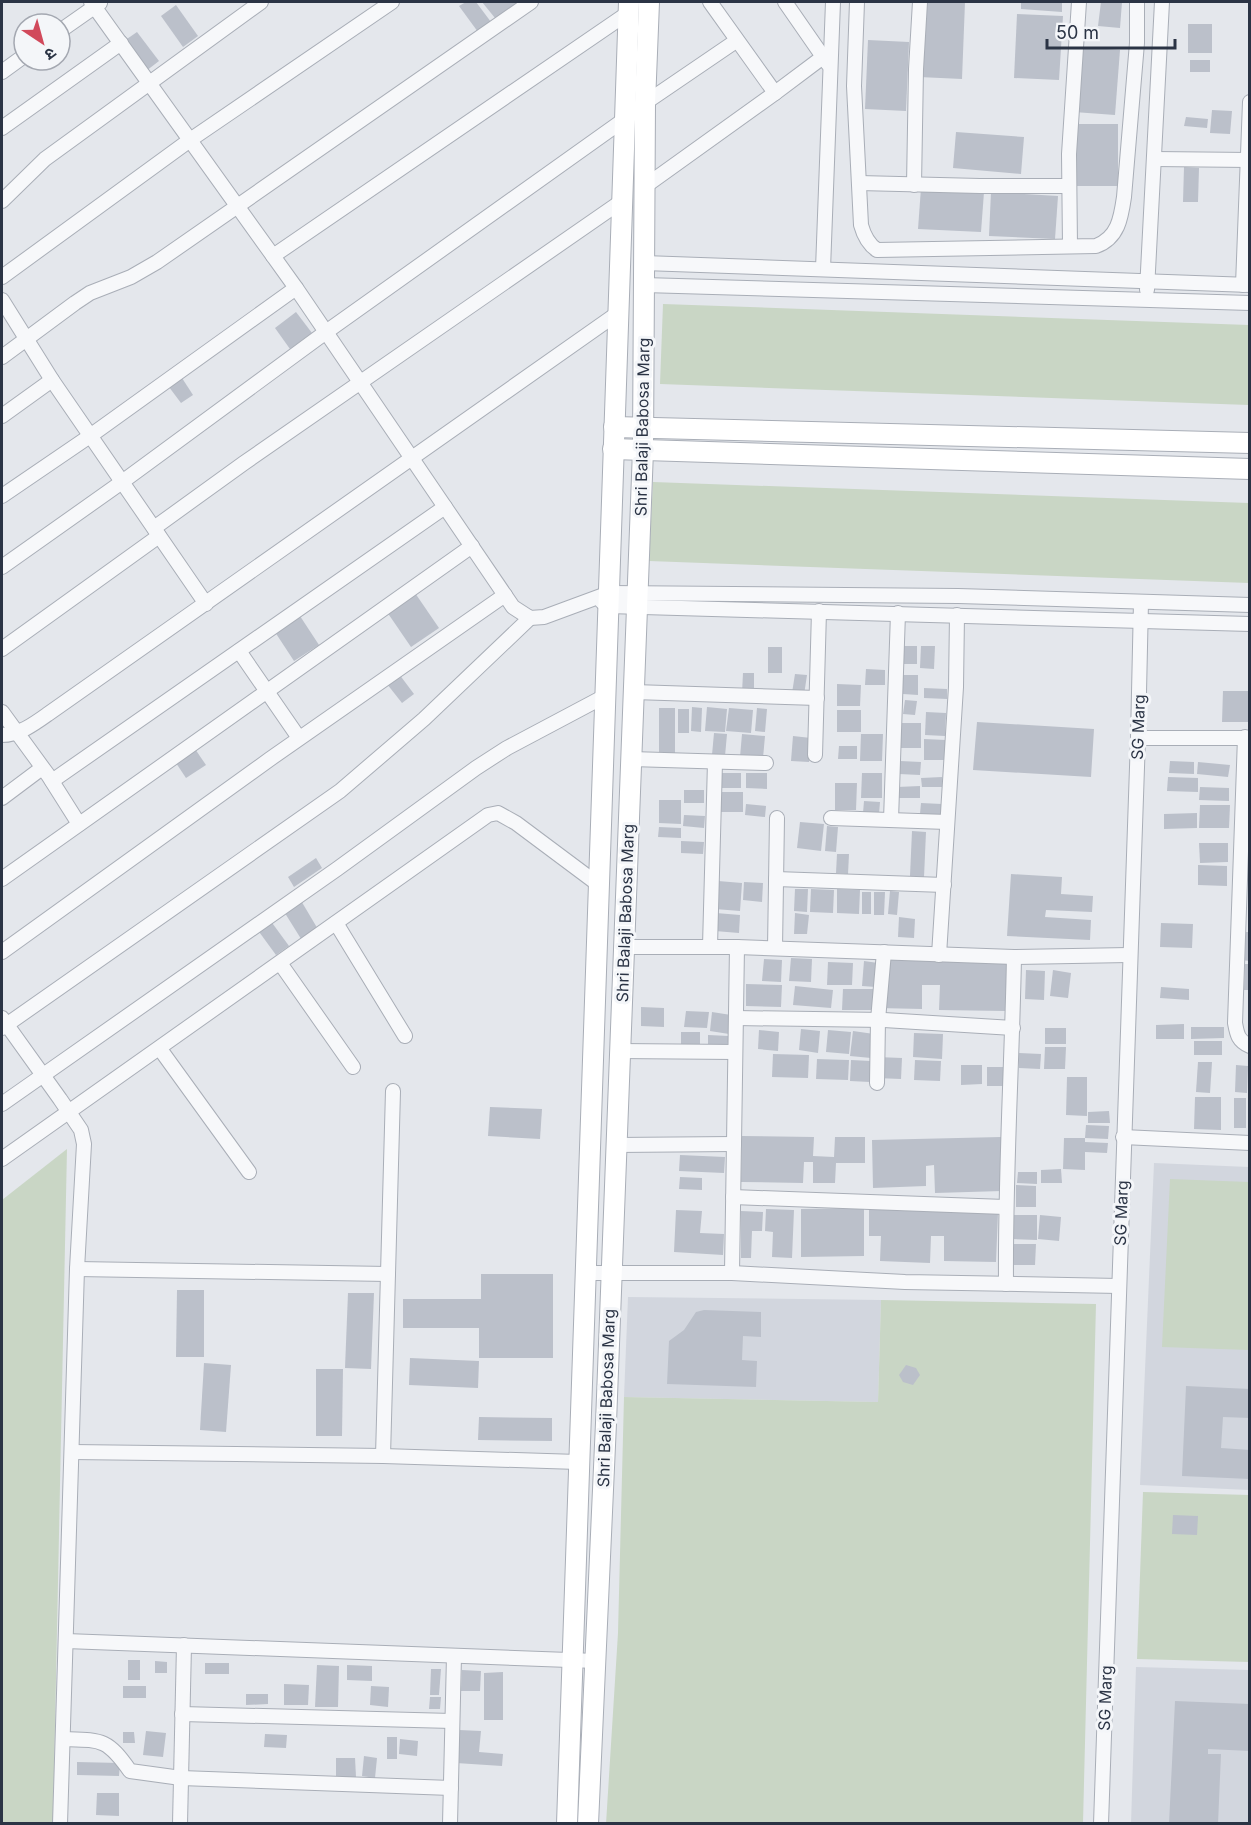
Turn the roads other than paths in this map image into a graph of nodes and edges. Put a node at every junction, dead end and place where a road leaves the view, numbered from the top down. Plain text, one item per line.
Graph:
1 (261, 2) edge
2 (393, 2) edge
3 (531, 2) edge
4 (649, 2) edge
5 (710, 2) edge
6 (785, 2) edge
7 (833, 2) edge
8 (857, 2) edge
9 (920, 2) edge
10 (1079, 2) edge
11 (1137, 2) edge
12 (1162, 2) edge
13 (96, 3) edge
14 (628, 7) edge
15 (72, 22) edge
16 (736, 41) junction
17 (121, 44) junction
18 (823, 57) junction
19 (831, 69) junction
20 (148, 83) junction
21 (775, 93) junction
22 (1250, 102) edge
23 (645, 103) junction
24 (625, 119) junction
25 (2, 128) edge
26 (190, 140) junction
27 (1154, 159) junction
28 (1248, 160) edge
29 (859, 183) junction
30 (914, 184) junction
31 (1068, 186) junction
32 (644, 187) junction
33 (2, 201) edge
34 (622, 201) junction
35 (237, 208) junction
36 (1070, 246) junction
37 (273, 256) junction
38 (644, 263) junction
39 (824, 269) junction
40 (2, 277) edge
41 (1148, 281) junction
42 (644, 285) junction
43 (1246, 285) edge
44 (296, 288) junction
45 (2, 300) edge
46 (1147, 300) junction
47 (1250, 303) edge
48 (618, 313) junction
49 (326, 332) junction
50 (25, 339) junction
51 (2, 357) edge
52 (52, 380) junction
53 (360, 382) junction
54 (2, 416) edge
55 (614, 427) junction
56 (644, 427) junction
57 (90, 436) junction
58 (1250, 443) edge
59 (614, 450) junction
60 (643, 450) junction
61 (412, 458) junction
62 (1250, 469) edge
63 (122, 482) junction
64 (2, 496) edge
65 (445, 507) junction
66 (157, 532) junction
67 (472, 546) junction
68 (2, 567) edge
69 (505, 595) junction
70 (605, 599) junction
71 (638, 600) junction
72 (1141, 602) junction
73 (206, 604) junction
74 (1250, 605) edge
75 (819, 611) junction
76 (898, 613) junction
77 (957, 615) junction
78 (530, 618) junction
79 (1140, 620) junction
80 (1250, 624) edge
81 (2, 649) edge
82 (239, 651) junction
83 (267, 691) junction
84 (634, 692) junction
85 (605, 696) junction
86 (817, 698) junction
87 (2, 712) edge
88 (17, 732) junction
89 (2, 735) edge
90 (299, 738) junction
91 (1138, 738) junction
92 (1247, 738) edge
93 (815, 755) dead end
94 (631, 759) junction
95 (715, 762) junction
96 (766, 763) dead end
97 (42, 768) junction
98 (52, 781) junction
99 (2, 798) edge
100 (777, 818) dead end
101 (831, 818) dead end
102 (891, 820) junction
103 (947, 822) junction
104 (79, 824) junction
105 (2, 879) edge
106 (776, 879) junction
107 (599, 885) junction
108 (944, 885) junction
109 (336, 923) junction
110 (710, 946) junction
111 (624, 947) junction
112 (737, 947) junction
113 (776, 948) junction
114 (2, 952) edge
115 (884, 952) junction
116 (939, 955) junction
117 (1129, 955) junction
118 (1014, 957) junction
119 (280, 963) junction
120 (736, 1018) junction
121 (878, 1020) junction
122 (3, 1024) edge
123 (1012, 1028) junction
124 (405, 1036) dead end
125 (1250, 1046) edge
126 (159, 1049) junction
127 (619, 1051) junction
128 (735, 1052) junction
129 (353, 1067) dead end
130 (43, 1075) junction
131 (877, 1083) dead end
132 (393, 1091) dead end
133 (2, 1104) edge
134 (69, 1112) junction
135 (1123, 1137) junction
136 (1250, 1143) edge
137 (734, 1144) junction
138 (616, 1145) junction
139 (2, 1159) edge
140 (249, 1172) dead end
141 (734, 1197) junction
142 (1005, 1207) junction
143 (77, 1269) junction
144 (586, 1273) junction
145 (732, 1273) junction
146 (388, 1274) junction
147 (611, 1274) junction
148 (1006, 1284) junction
149 (1119, 1286) junction
150 (72, 1452) junction
151 (383, 1456) junction
152 (578, 1462) junction
153 (66, 1641) junction
154 (184, 1645) junction
155 (454, 1656) junction
156 (572, 1660) junction
157 (596, 1661) junction
158 (182, 1714) junction
159 (452, 1721) junction
160 (63, 1739) junction
161 (181, 1778) junction
162 (451, 1788) junction
163 (60, 1824) edge
164 (180, 1824) edge
165 (450, 1824) edge
166 (567, 1824) edge
167 (588, 1824) edge
168 (1101, 1824) edge

1 - 20 street
2 - 26 street
3 - 35 street
4 - 23 street, Shri Balaji Babosa Marg
5 - 16 street
6 - 18 street
7 - 19 street
8 - 29 street
9 - 30 street
10 - 31 street
11 - 36 street
12 - 27 street
13 - 15 street
13 - 17 street
14 - 24 street, Shri Balaji Babosa Marg
14 - 37 street
16 - 21 street
16 - 23 street
17 - 20 street
17 - 25 street
18 - 19 street
18 - 21 street
19 - 39 street
20 - 26 street
20 - 33 street
21 - 32 street
22 - 28 street
23 - 32 street, Shri Balaji Babosa Marg
24 - 34 street, Shri Balaji Babosa Marg
24 - 49 street
26 - 35 street
26 - 40 street
27 - 28 street
27 - 41 street
28 - 43 street
29 - 30 street
29 - 36 street
30 - 31 street
31 - 36 street
32 - 38 street, Shri Balaji Babosa Marg
34 - 48 street, Shri Balaji Babosa Marg
34 - 53 street
35 - 37 street
35 - 50 street
37 - 44 street
38 - 39 street
38 - 42 street, Shri Balaji Babosa Marg
39 - 41 street
41 - 43 street
41 - 46 street
42 - 46 street
42 - 56 street, Shri Balaji Babosa Marg
44 - 49 street
44 - 57 street
45 - 50 street
46 - 47 street
48 - 55 street, Shri Balaji Babosa Marg
48 - 61 street
49 - 53 street
49 - 63 street
50 - 51 street
50 - 52 street
52 - 54 street
52 - 57 street
53 - 61 street
53 - 66 street
55 - 56 street
55 - 59 street, Shri Balaji Babosa Marg
56 - 58 street
56 - 60 street, Shri Balaji Babosa Marg
57 - 63 street
57 - 64 street
59 - 60 street
59 - 70 street, Shri Balaji Babosa Marg
60 - 62 street
60 - 71 street, Shri Balaji Babosa Marg
61 - 65 street
61 - 73 street
63 - 66 street
63 - 68 street
65 - 67 street
65 - 82 street
66 - 73 street
66 - 81 street
67 - 69 street
67 - 83 street
69 - 78 street
69 - 90 street
70 - 71 street
70 - 78 street
70 - 85 street, Shri Balaji Babosa Marg
71 - 72 street
71 - 75 street
71 - 84 street, Shri Balaji Babosa Marg
72 - 74 street
72 - 79 street, SG Marg
73 - 88 street
75 - 76 street
75 - 86 street
76 - 77 street
76 - 102 street
77 - 79 street
77 - 103 street
78 - 122 street
79 - 80 street
79 - 91 street, SG Marg
82 - 83 street
82 - 98 street
83 - 90 street
83 - 104 street
84 - 86 street
84 - 94 street, Shri Balaji Babosa Marg
85 - 107 street, Shri Balaji Babosa Marg
85 - 130 street
86 - 93 street
87 - 88 street
88 - 89 street
88 - 97 street
90 - 114 street
91 - 92 street
91 - 117 street, SG Marg
92 - 125 street
94 - 95 street
94 - 111 street, Shri Balaji Babosa Marg
95 - 96 street
95 - 110 street
97 - 98 street
97 - 99 street
98 - 104 street
100 - 106 street
101 - 102 street
102 - 103 street
103 - 108 street
104 - 105 street
106 - 108 street
106 - 113 street
107 - 109 street
107 - 144 street, Shri Balaji Babosa Marg
108 - 116 street
109 - 119 street
109 - 124 street
110 - 111 street
110 - 112 street
111 - 127 street, Shri Balaji Babosa Marg
112 - 113 street
112 - 120 street
113 - 115 street
115 - 116 street
115 - 121 street
116 - 118 street
117 - 118 street
117 - 135 street, SG Marg
118 - 123 street
119 - 126 street
119 - 129 street
120 - 121 street
120 - 128 street
121 - 123 street
121 - 131 street
122 - 130 street
123 - 142 street
126 - 134 street
126 - 140 street
127 - 128 street
127 - 138 street, Shri Balaji Babosa Marg
128 - 137 street
130 - 133 street
130 - 134 street
132 - 146 street
134 - 139 street
134 - 143 street
135 - 136 street
135 - 149 street, SG Marg
137 - 138 street
137 - 141 street
138 - 147 street, Shri Balaji Babosa Marg
141 - 142 street
141 - 145 street
142 - 148 street
143 - 146 street
143 - 150 street
144 - 147 street
144 - 152 street, Shri Balaji Babosa Marg
145 - 147 street
145 - 148 street
146 - 151 street
147 - 157 street, Shri Balaji Babosa Marg
148 - 149 street
149 - 168 street, SG Marg
150 - 151 street
150 - 153 street
151 - 152 street
152 - 156 street, Shri Balaji Babosa Marg
153 - 154 street
153 - 160 street
154 - 155 street
154 - 158 street
155 - 156 street
155 - 159 street
156 - 157 street
156 - 166 street, Shri Balaji Babosa Marg
157 - 167 street, Shri Balaji Babosa Marg
158 - 159 street
158 - 161 street
159 - 162 street
160 - 161 street
160 - 163 street
161 - 162 street
161 - 164 street
162 - 165 street

